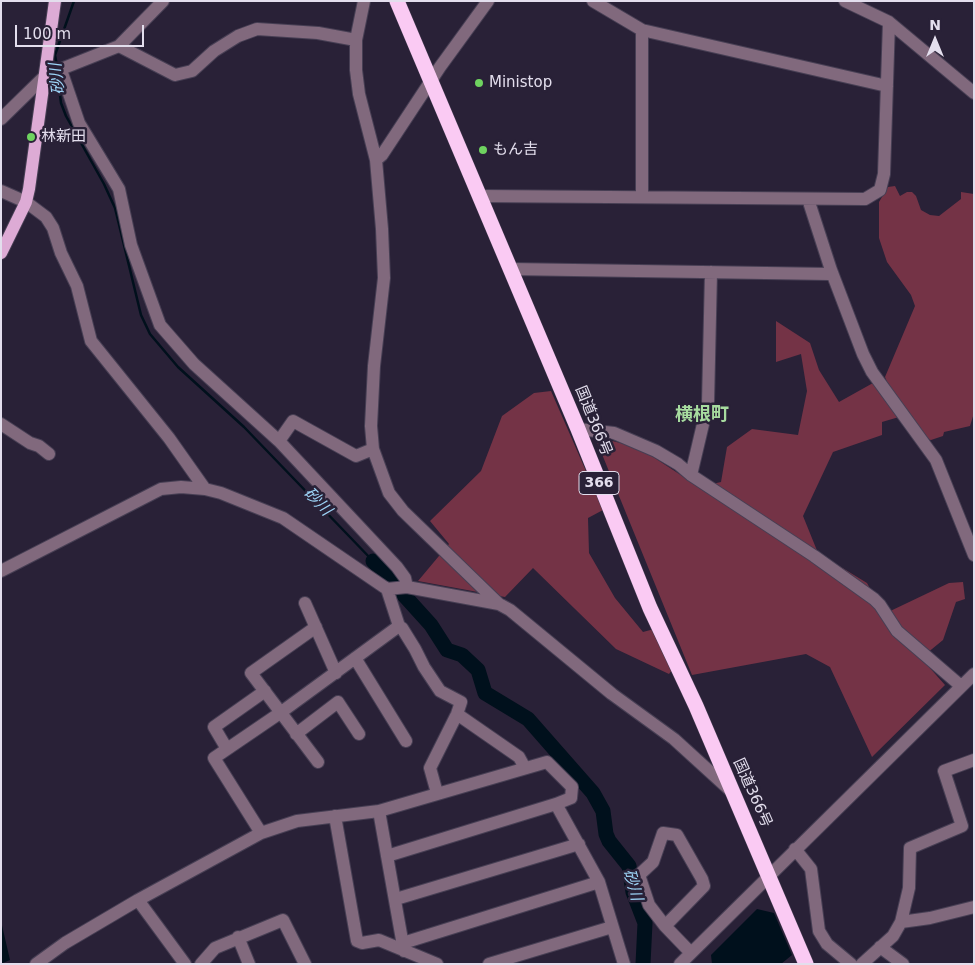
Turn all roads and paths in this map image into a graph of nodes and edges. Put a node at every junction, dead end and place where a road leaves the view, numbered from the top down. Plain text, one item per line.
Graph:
1 (55, 1) edge
2 (163, 1) edge
3 (364, 1) edge
4 (397, 1) edge
5 (488, 1) edge
6 (594, 1) edge
7 (845, 1) edge
8 (889, 22) junction
9 (642, 30) junction
10 (356, 40) junction
11 (119, 46) junction
12 (61, 70) junction
13 (46, 75) junction
14 (431, 83) junction
15 (887, 86) junction
16 (974, 93) edge
17 (1, 120) edge
18 (376, 160) junction
19 (1, 191) edge
20 (479, 196) junction
21 (642, 197) junction
22 (808, 199) junction
23 (26, 202) junction
24 (1, 253) edge
25 (510, 269) junction
26 (831, 270) junction
27 (711, 272) junction
28 (1, 424) edge
29 (578, 429) junction
30 (279, 441) junction
31 (373, 449) junction
32 (49, 454) dead end
33 (691, 475) junction
34 (206, 489) junction
35 (974, 555) edge
36 (1, 571) edge
37 (405, 587) junction
38 (387, 589) junction
39 (305, 603) dead end
40 (499, 604) junction
41 (399, 626) junction
42 (316, 627) junction
43 (356, 658) junction
44 (336, 673) junction
45 (974, 674) edge
46 (961, 686) junction
47 (264, 692) junction
48 (280, 713) junction
49 (457, 714) junction
50 (296, 734) junction
51 (359, 734) dead end
52 (406, 740) dead end
53 (227, 749) junction
54 (974, 760) edge
55 (318, 762) dead end
56 (525, 768) junction
57 (731, 791) junction
58 (437, 793) junction
59 (556, 804) junction
60 (379, 811) junction
61 (335, 816) junction
62 (261, 833) junction
63 (579, 844) junction
64 (796, 849) junction
65 (387, 856) junction
66 (769, 874) junction
67 (599, 882) junction
68 (396, 899) junction
69 (138, 900) junction
70 (974, 907) edge
71 (901, 922) junction
72 (665, 926) junction
73 (612, 927) junction
74 (238, 937) junction
75 (404, 947) junction
76 (880, 947) junction
77 (691, 953) junction
78 (36, 964) edge
79 (185, 964) edge
80 (201, 964) edge
81 (249, 964) edge
82 (305, 964) edge
83 (437, 964) edge
84 (489, 964) edge
85 (624, 964) edge
86 (680, 964) edge
87 (806, 964) edge
88 (851, 964) edge
89 (862, 964) edge
90 (903, 964) edge

1 - 13 main road
2 - 11 street
3 - 10 street
4 - 14 highway, 国道366号 / 366
5 - 14 street
6 - 9 street
7 - 8 street
8 - 15 street
8 - 16 street
9 - 15 street
9 - 21 street
10 - 11 street
10 - 18 street
11 - 12 street
12 - 13 street
12 - 30 street
13 - 17 street
13 - 23 main road
14 - 18 street
14 - 20 highway, 国道366号 / 366
15 - 22 street
18 - 31 street
19 - 23 street
20 - 21 street
20 - 25 highway, 国道366号 / 366
21 - 22 street
22 - 26 street
23 - 24 main road
23 - 34 street
25 - 27 street
25 - 29 highway, 国道366号 / 366
26 - 27 street
26 - 35 street
27 - 33 street
28 - 32 street
29 - 33 street
29 - 57 highway, 国道366号 / 366
30 - 31 street
30 - 37 street
31 - 40 street
33 - 46 street
34 - 36 street
34 - 38 street
37 - 38 street
37 - 40 street
38 - 41 street
39 - 42 street
40 - 57 street
41 - 43 street
41 - 49 street
42 - 44 street
42 - 47 street
43 - 44 street
43 - 52 street
44 - 48 street
45 - 46 street
46 - 64 street
47 - 48 street
47 - 53 street
48 - 50 street
48 - 53 street
49 - 56 street
49 - 58 street
50 - 51 street
50 - 55 street
53 - 62 street
54 - 71 street
56 - 58 street
56 - 59 street
57 - 66 highway, 国道366号 / 366
58 - 60 street
59 - 63 street
59 - 65 street
60 - 61 street
60 - 65 street
61 - 62 street
61 - 75 street
62 - 69 street
63 - 67 street
63 - 68 street
64 - 66 street
64 - 88 street
65 - 68 street
66 - 77 street
66 - 87 highway, 国道366号 / 366
67 - 73 street
67 - 75 street
68 - 75 street
69 - 78 street
69 - 79 street
70 - 71 street
71 - 76 street
72 - 72 street
72 - 77 street
73 - 84 street
73 - 85 street
74 - 80 street
74 - 81 street
74 - 82 street
75 - 83 street
76 - 89 street
76 - 90 street
77 - 86 street

